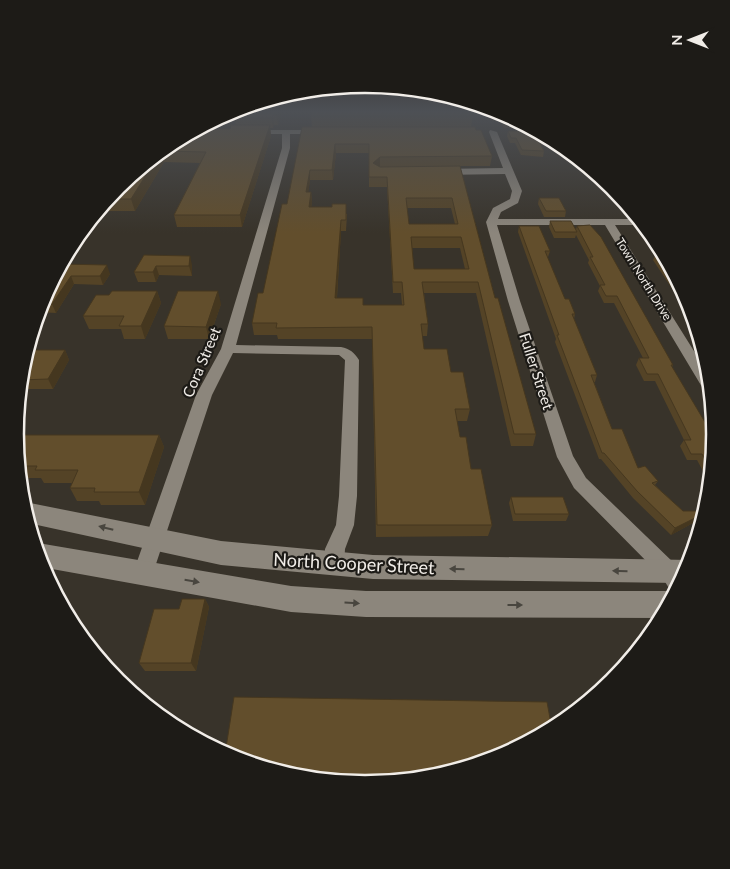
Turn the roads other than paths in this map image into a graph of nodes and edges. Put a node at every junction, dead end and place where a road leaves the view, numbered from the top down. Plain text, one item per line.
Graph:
1 (285, 152) edge
2 (501, 152) edge
3 (510, 171) junction
4 (428, 172) edge
5 (491, 222) junction
6 (608, 222) junction
7 (632, 222) edge
8 (228, 349) junction
9 (701, 373) edge
10 (33, 513) edge
11 (153, 540) junction
12 (47, 556) edge
13 (334, 564) junction
14 (144, 573) junction
15 (676, 574) edge
16 (675, 576) edge
17 (661, 605) edge

1 - 8 street, Cora Street
2 - 3 street
3 - 4 street
3 - 5 street
5 - 6 street
5 - 15 street, Fuller Street
6 - 7 street
6 - 9 street, Town North Drive
8 - 11 street, Cora Street
8 - 13 street
11 -> 10 main road, North Cooper Street
11 - 13 main road, North Cooper Street
11 - 14 street, Cora Street
12 - 14 main road
16 -> 13 main road, North Cooper Street
14 -> 17 main road

